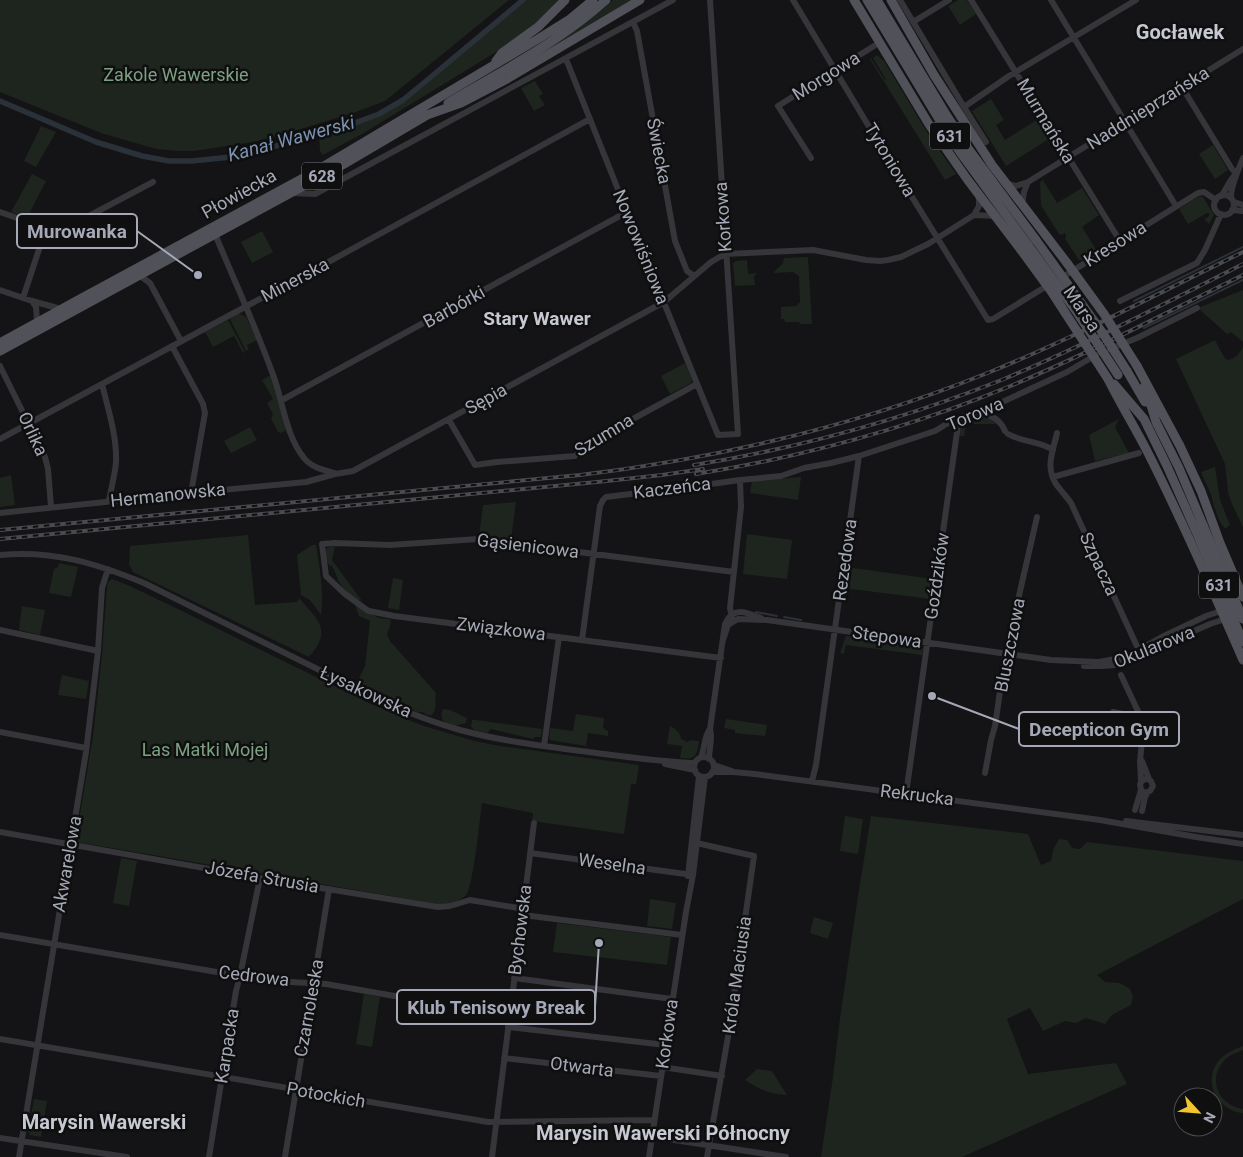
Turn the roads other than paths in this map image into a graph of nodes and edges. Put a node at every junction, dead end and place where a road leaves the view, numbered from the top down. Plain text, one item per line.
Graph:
1 (565, 0) edge
2 (593, 0) edge
3 (606, 0) edge
4 (640, 0) edge
5 (673, 0) edge
6 (710, 0) edge
7 (793, 0) edge
8 (854, 0) edge
9 (866, 0) edge
10 (877, 0) edge
11 (891, 0) edge
12 (900, 0) edge
13 (949, 0) edge
14 (971, 0) edge
15 (1051, 0) edge
16 (1136, 0) edge
17 (633, 22) junction
18 (880, 22) junction
19 (913, 22) junction
20 (1074, 38) junction
21 (905, 45) junction
22 (874, 46) dead end
23 (1243, 49) edge
24 (566, 59) junction
25 (489, 68) junction
26 (836, 71) junction
27 (1016, 73) junction
28 (903, 83) junction
29 (1182, 87) junction
30 (949, 99) junction
31 (964, 107) junction
32 (427, 115) junction
33 (590, 119) junction
34 (1126, 122) junction
35 (986, 142) dead end
36 (1068, 157) junction
37 (811, 158) dead end
38 (1243, 158) edge
39 (1236, 173) junction
40 (153, 182) dead end
41 (1028, 182) junction
42 (1005, 183) junction
43 (290, 193) junction
44 (977, 193) junction
45 (1218, 198) junction
46 (1232, 200) junction
47 (1022, 205) junction
48 (1243, 205) edge
49 (1176, 206) junction
50 (1232, 210) junction
51 (1243, 211) edge
52 (0, 212) edge
53 (627, 212) junction
54 (1221, 214) junction
55 (974, 215) junction
56 (995, 216) junction
57 (46, 228) junction
58 (215, 234) junction
59 (938, 239) junction
60 (1120, 242) junction
61 (1028, 245) junction
62 (726, 254) junction
63 (138, 275) junction
64 (694, 276) junction
65 (0, 290) edge
66 (23, 298) junction
67 (32, 301) junction
68 (1120, 301) dead end
69 (664, 302) junction
70 (245, 307) junction
71 (1197, 308) dead end
72 (61, 309) junction
73 (988, 320) joint
74 (37, 322) junction
75 (181, 341) junction
76 (0, 343) edge
77 (172, 346) junction
78 (0, 351) edge
79 (0, 366) edge
80 (1137, 366) junction
81 (1108, 379) junction
82 (102, 384) junction
83 (697, 384) junction
84 (282, 400) junction
85 (976, 413) junction
86 (959, 418) junction
87 (1144, 419) junction
88 (449, 420) junction
89 (1156, 422) junction
90 (29, 424) junction
91 (1057, 433) dead end
92 (718, 435) joint
93 (0, 439) edge
94 (1053, 450) junction
95 (1138, 453) dead end
96 (859, 456) junction
97 (335, 474) junction
98 (1053, 477) junction
99 (740, 480) junction
100 (191, 493) junction
101 (109, 501) junction
102 (51, 507) junction
103 (0, 513) edge
104 (1037, 517) dead end
105 (1199, 527) junction
106 (322, 544) joint
107 (594, 554) junction
108 (0, 555) edge
109 (108, 569) junction
110 (734, 572) junction
111 (1216, 597) junction
112 (1243, 597) edge
113 (1221, 610) junction
114 (1243, 610) edge
115 (1206, 616) junction
116 (732, 618) junction
117 (1225, 619) junction
118 (1243, 620) edge
119 (835, 629) junction
120 (0, 630) edge
121 (559, 637) junction
122 (582, 640) junction
123 (1243, 642) edge
124 (927, 643) junction
125 (98, 651) junction
126 (1140, 652) junction
127 (1006, 653) junction
128 (721, 658) junction
129 (1243, 660) edge
130 (1121, 675) dead end
131 (1137, 708) junction
132 (1141, 715) junction
133 (710, 729) junction
134 (0, 732) edge
135 (544, 746) junction
136 (86, 748) junction
137 (1140, 755) junction
138 (701, 758) junction
139 (642, 759) junction
140 (709, 759) junction
141 (695, 762) junction
142 (713, 769) junction
143 (985, 773) dead end
144 (700, 774) junction
145 (1149, 779) junction
146 (1141, 781) junction
147 (812, 782) junction
148 (1144, 791) junction
149 (906, 794) junction
150 (1138, 811) dead end
151 (1100, 820) junction
152 (534, 823) dead end
153 (0, 832) edge
154 (1243, 835) edge
155 (695, 843) junction
156 (71, 844) junction
157 (1243, 844) edge
158 (530, 852) junction
159 (691, 874) junction
160 (260, 878) junction
161 (329, 889) junction
162 (523, 912) junction
163 (0, 935) edge
164 (682, 935) junction
165 (54, 944) junction
166 (240, 976) junction
167 (514, 978) junction
168 (313, 983) junction
169 (672, 999) junction
170 (509, 1016) junction
171 (508, 1027) junction
172 (0, 1039) edge
173 (37, 1045) junction
174 (666, 1045) junction
175 (504, 1058) junction
176 (662, 1067) junction
177 (661, 1076) junction
178 (722, 1076) junction
179 (222, 1078) junction
180 (296, 1090) junction
181 (654, 1120) junction
182 (496, 1123) junction
183 (0, 1138) edge
184 (661, 1138) dead end
185 (21, 1140) junction
186 (709, 1145) junction
187 (19, 1157) edge
188 (127, 1157) edge
189 (209, 1157) edge
190 (285, 1157) edge
191 (492, 1157) edge
192 (649, 1157) edge
193 (707, 1157) edge
194 (786, 1157) edge

1 - 25 main road
2 - 25 main road, 628
3 - 32 main road, 628
4 - 32 main road, Płowiecka
5 - 17 street, Płowiecka
6 - 62 street, Korkowa
7 - 26 street, Tytoniowa
8 - 28 main road, Marsa
9 - 18 main road, Marsa / 631
10 - 21 main road, Marsa / 631
11 - 30 main road, Marsa
12 - 19 street
13 - 19 street
14 - 27 street, Murmańska
15 - 20 street
16 - 20 street
17 - 24 street, Płowiecka
17 - 64 street, Świecka
18 - 28 main road
18 - 61 main road, Marsa / 631
19 - 31 street
20 - 27 street
20 - 34 street
21 - 30 main road
21 - 61 main road, Marsa / 631
22 - 26 street, Morgowa
23 - 29 street, Naddnieprzańska
24 - 33 street, Nowowiśniowa
24 - 43 street, Płowiecka
25 - 72 main road, Płowiecka / 628
26 - 37 street, Morgowa
26 - 59 street, Tytoniowa
27 - 31 street
27 - 36 street, Murmańska
28 - 44 main road, Marsa
29 - 34 street, Naddnieprzańska
29 - 39 street
30 - 42 main road, Marsa
31 - 35 street
32 - 43 main road, Płowiecka / 628
33 - 53 street, Nowowiśniowa
33 - 70 street, Minerska
34 - 36 street, Naddnieprzańska
34 - 49 street
36 - 41 street, Naddnieprzańska
36 - 60 street, Murmańska
38 - 39 street
39 - 45 street
39 - 46 street
40 - 57 street
41 - 42 street, Naddnieprzańska
41 - 47 street
42 - 47 main road, Marsa
43 - 58 main road, Płowiecka / 628
44 - 55 street
44 - 56 main road, Marsa
45 - 46 street
45 - 49 street, Kresowa
45 - 54 street
46 - 48 street
46 - 50 street
47 - 80 main road, Marsa, bridge
49 - 60 street, Kresowa
50 - 51 street
50 - 54 street
52 - 57 street
53 - 69 street, Nowowiśniowa
53 - 84 street, Barbórki
54 - 68 street
55 - 56 street
55 - 59 street
56 - 61 main road, Marsa
57 - 66 street
58 - 63 main road, Płowiecka / 628
58 - 70 street
59 - 62 street
59 - 73 street, Tytoniowa
60 - 73 street, Kresowa
61 - 81 main road, Marsa, bridge
61 - 87 main road, Marsa / 631, bridge
61 - 89 main road, Marsa / 631, bridge
62 - 64 street
62 - 92 street, Korkowa
63 - 75 street
63 - 78 main road, Płowiecka / 628
64 - 69 street
65 - 66 street
66 - 67 street
67 - 72 street
67 - 74 street
69 - 83 street, Nowowiśniowa
69 - 88 street, Sępia
70 - 75 street, Minerska
70 - 84 street
71 - 85 street, Torowa
72 - 74 main road, Płowiecka / 628
74 - 76 main road, Płowiecka / 628
75 - 77 street, Minerska
77 - 82 street, Minerska
77 - 100 street
79 - 90 street, Orlika
80 - 89 main road
80 - 112 main road, Marsa
81 - 87 main road
81 - 111 main road, Marsa
82 - 90 street, Minerska
82 - 101 street
83 - 88 street, Szumna
83 - 92 street, Nowowiśniowa
84 - 97 street
85 - 86 street, Torowa
85 - 94 street
86 - 96 street, Torowa
86 - 124 street, Goździków
87 - 105 main road, 631
88 - 97 street, Sępia
89 - 105 main road, 631
90 - 93 street, Minerska
90 - 102 street, Orlika
91 - 94 street
94 - 98 street
95 - 98 street
96 - 99 street, Torowa
96 - 119 street, Rezedowa
97 - 100 street, Hermanowska
98 - 126 street, Szpacza
99 - 107 street, Kaczeńca
99 - 110 street
100 - 101 street, Hermanowska
101 - 102 street, Hermanowska
102 - 103 street, Hermanowska
104 - 127 street, Bluszczowa
105 - 118 main road, 631, bridge
105 - 123 main road, 631, bridge
106 - 107 street, Gąsienicowa
106 - 121 street, Związkowa
107 - 110 street, Gąsienicowa
107 - 122 street
108 - 109 street
109 - 125 street, Akwarelowa
109 - 135 street, Łysakowska
110 - 116 street
111 - 113 main road, Marsa
111 - 115 street
113 - 114 street
113 - 115 street, Okularowa
113 - 117 main road, Marsa
115 - 126 street, Okularowa
116 - 119 street, Stepowa
116 - 128 street
117 - 118 street
117 - 126 street, Okularowa
117 - 129 main road, Marsa
119 - 124 street, Stepowa
119 - 147 street, Rezedowa
120 - 125 street
121 - 122 street, Związkowa
121 - 135 street
122 - 128 street, Związkowa
124 - 127 street, Stepowa
124 - 149 street, Goździków
125 - 136 street, Akwarelowa
126 - 127 street, Okularowa
127 - 143 street, Bluszczowa
128 - 133 street
130 - 131 street
131 - 132 street
131 - 132 street
132 - 137 street
133 - 138 street
133 - 140 street
134 - 136 street
135 - 139 street, Łysakowska
136 - 156 street, Akwarelowa
137 - 145 street
137 - 146 street
138 - 140 street
138 - 141 street
139 - 141 street, Łysakowska
139 - 144 street, Łysakowska
140 - 142 street
141 - 144 street
142 - 144 street
142 - 147 street, Rekrucka
144 - 155 street, Korkowa
145 - 146 street
145 - 148 street
146 - 148 street
147 - 149 street, Rekrucka
148 - 150 street
149 - 151 street, Rekrucka
151 - 154 street, Rekrucka
151 - 157 street, Rekrucka
152 - 158 street, Bychowska
153 - 156 street, Józefa Strusia
155 - 159 street, Korkowa
155 - 178 street, Króla Maciusia
156 - 160 street, Józefa Strusia
156 - 165 street, Akwarelowa
158 - 159 street, Weselna
158 - 162 street, Bychowska
159 - 164 street, Korkowa
160 - 161 street, Józefa Strusia
160 - 166 street, Karpacka
161 - 162 street, Józefa Strusia
161 - 168 street, Czarnoleska
162 - 164 street, Józefa Strusia
162 - 167 street, Bychowska
163 - 165 street, Cedrowa
164 - 169 street, Korkowa
165 - 166 street, Cedrowa
165 - 173 street, Akwarelowa
166 - 168 street, Cedrowa
166 - 179 street, Karpacka
167 - 169 street
167 - 170 street, Bychowska
168 - 170 street, Cedrowa
168 - 180 street, Czarnoleska
169 - 174 street, Korkowa
170 - 171 street, Bychowska
171 - 174 street
171 - 175 street, Bychowska
172 - 173 street, Potockich
173 - 179 street, Potockich
173 - 185 street, Akwarelowa
174 - 176 street, Korkowa
175 - 177 street, Otwarta
175 - 182 street, Bychowska
176 - 177 street, Korkowa
176 - 178 street
177 - 181 street, Korkowa
178 - 186 street, Króla Maciusia
179 - 180 street, Potockich
179 - 189 street, Karpacka
180 - 182 street, Potockich
180 - 190 street, Czarnoleska
181 - 182 street, Potockich
181 - 192 street, Korkowa
182 - 191 street, Bychowska
183 - 185 street
184 - 186 street
185 - 187 street, Akwarelowa
185 - 188 street
186 - 193 street, Króla Maciusia
186 - 194 street

